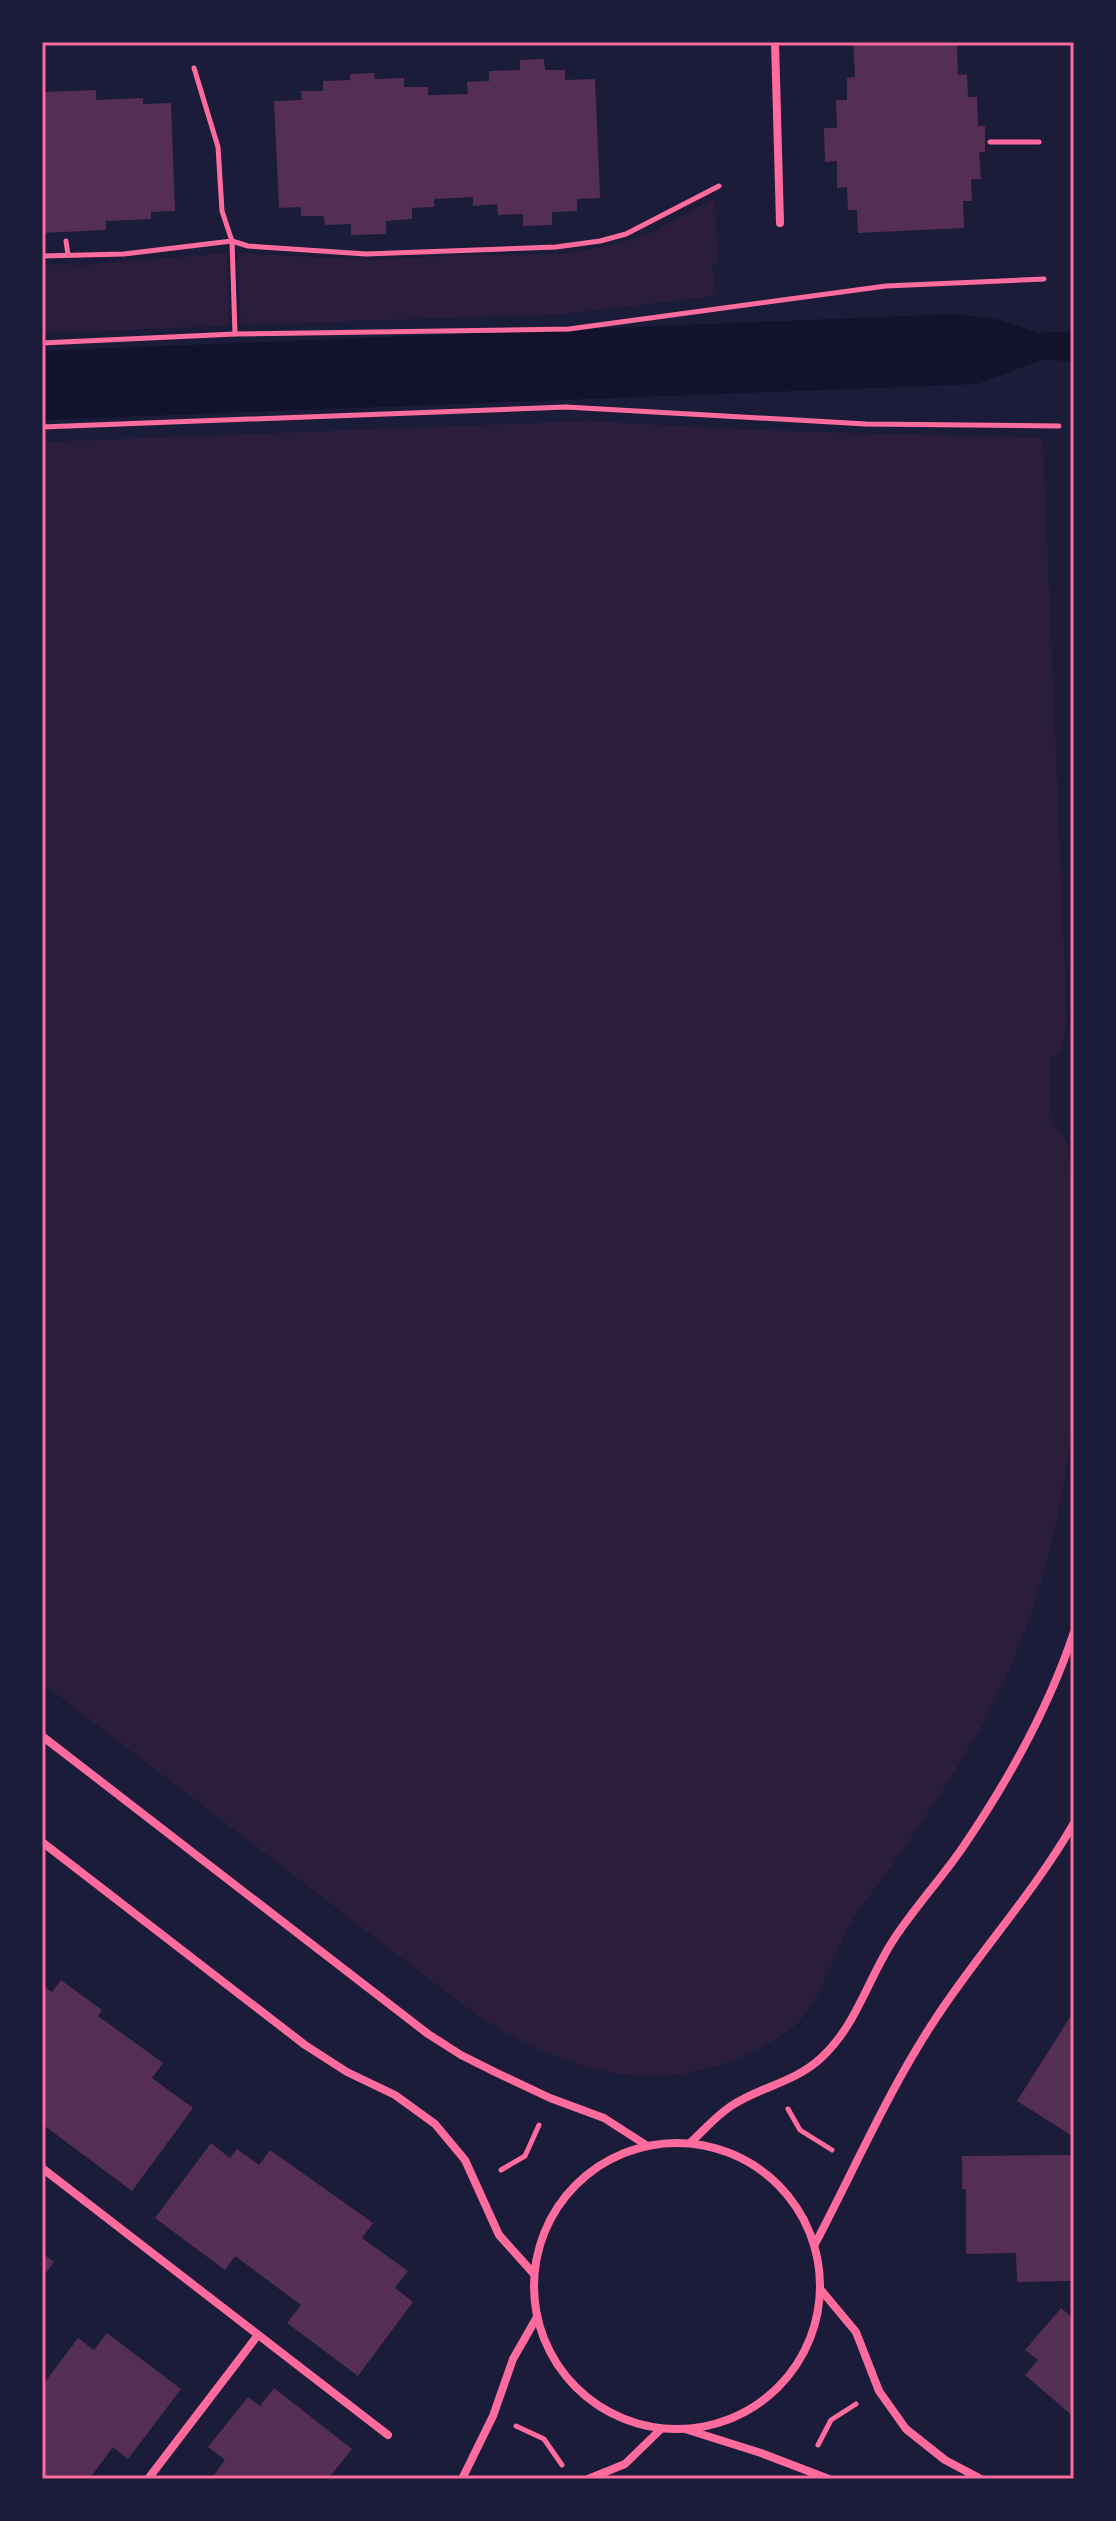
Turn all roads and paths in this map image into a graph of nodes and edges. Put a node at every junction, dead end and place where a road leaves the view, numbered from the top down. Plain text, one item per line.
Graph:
1 (775, 42) edge
2 (194, 68) dead end
3 (990, 142) dead end
4 (1039, 142) dead end
5 (719, 186) dead end
6 (780, 223) dead end
7 (66, 241) dead end
8 (232, 241) junction
9 (68, 255) junction
10 (42, 256) edge
11 (1044, 279) dead end
12 (235, 334) junction
13 (42, 343) edge
14 (1059, 426) dead end
15 (42, 427) edge
16 (1074, 1632) edge
17 (42, 1736) edge
18 (1074, 1823) edge
19 (42, 1842) edge
20 (785, 2104) dead end
21 (539, 2125) dead end
22 (690, 2143) junction
23 (646, 2145) junction
24 (836, 2152) dead end
25 (42, 2168) edge
26 (501, 2170) dead end
27 (815, 2244) junction
28 (534, 2274) junction
29 (821, 2290) junction
30 (537, 2317) junction
31 (258, 2335) junction
32 (857, 2403) dead end
33 (515, 2425) dead end
34 (661, 2429) junction
35 (685, 2429) junction
36 (388, 2435) dead end
37 (814, 2452) dead end
38 (562, 2465) dead end
39 (148, 2479) edge
40 (462, 2479) edge
41 (588, 2479) edge
42 (829, 2479) edge
43 (981, 2479) edge

1 - 6 street
2 - 8 path
3 - 4 path
5 - 8 path
7 - 9 path
8 - 9 path
8 - 12 path
9 - 10 path
11 - 12 path
12 - 13 path
14 - 15 path
16 - 22 street
17 - 23 street
18 - 27 street
19 - 28 street
20 - 24 path
21 - 26 path
22 - 23 street
22 - 27 street
23 - 28 street
25 - 31 street
27 - 29 street
28 - 30 street
29 - 35 street
29 - 43 street
30 - 34 street
30 - 40 street
31 - 36 street
31 - 39 street
32 - 37 path
33 - 38 path
34 - 35 street
34 - 41 street
35 - 42 street

